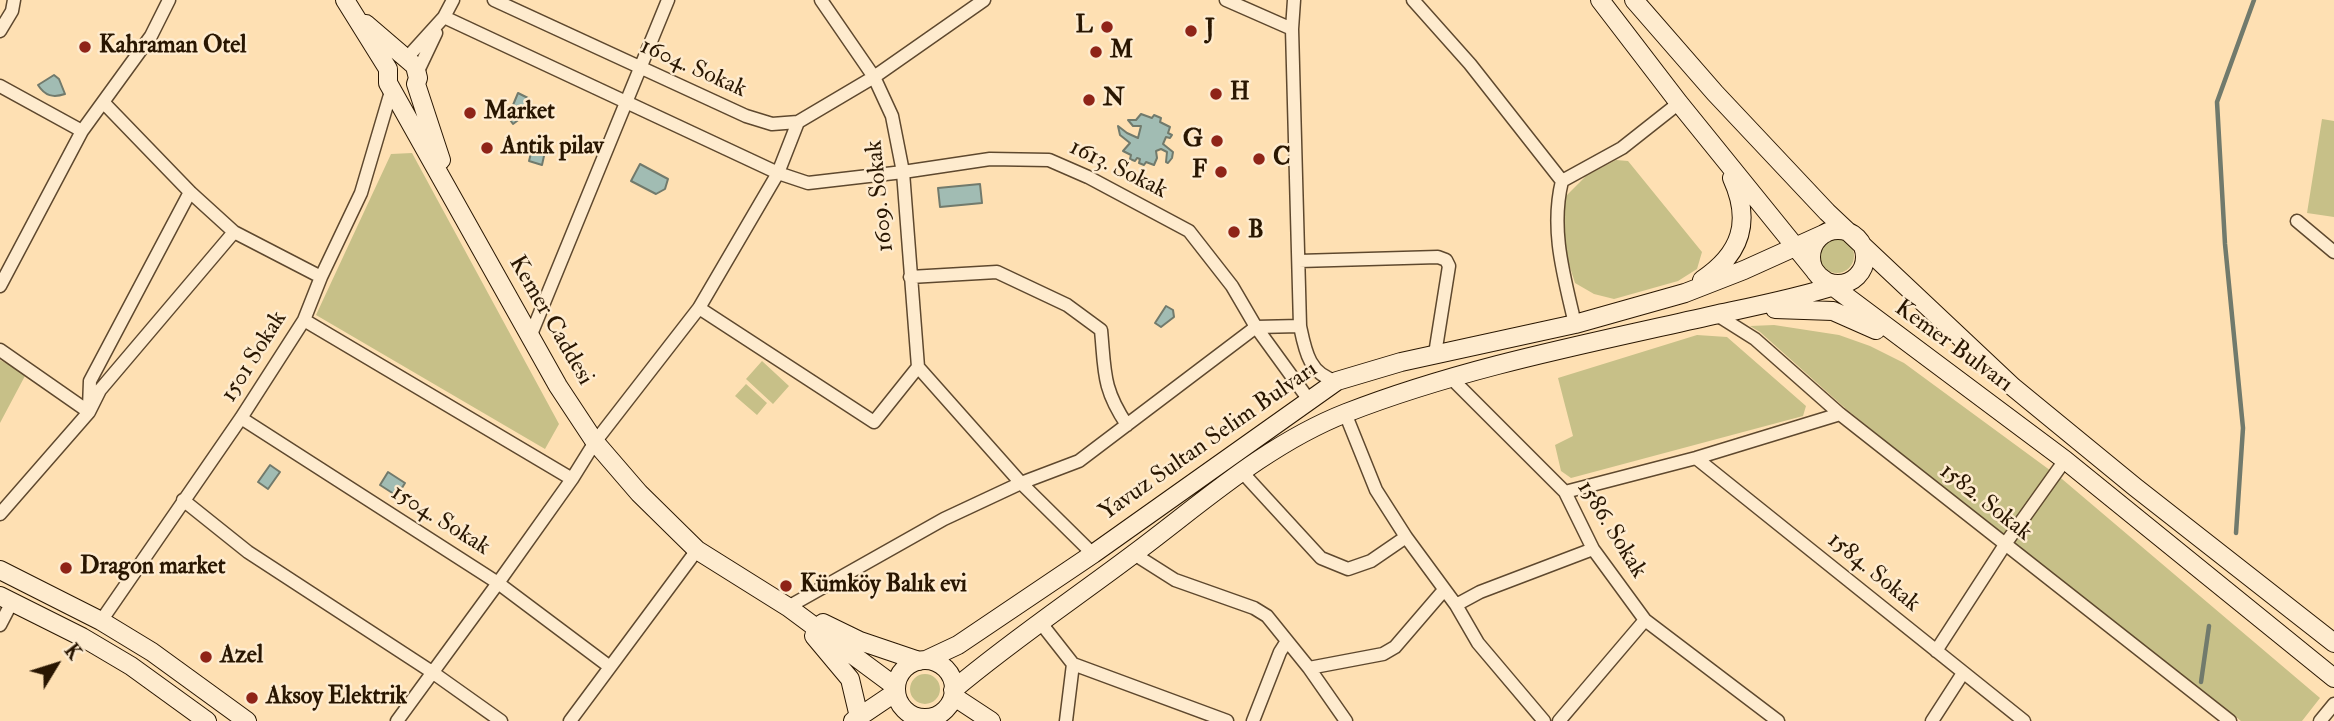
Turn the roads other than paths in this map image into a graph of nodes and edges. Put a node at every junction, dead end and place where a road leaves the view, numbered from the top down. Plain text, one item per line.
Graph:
1 (15, 0) edge
2 (169, 0) edge
3 (453, 0) edge
4 (494, 0) edge
5 (668, 0) edge
6 (821, 0) edge
7 (984, 0) edge
8 (1226, 0) edge
9 (1294, 0) edge
10 (1413, 0) edge
11 (1600, 0) edge
12 (1634, 0) edge
13 (347, 4) edge
14 (444, 17) junction
15 (1292, 30) junction
16 (0, 31) edge
17 (638, 68) junction
18 (388, 69) junction
19 (413, 71) junction
20 (874, 77) junction
21 (0, 86) edge
22 (392, 88) junction
23 (625, 100) junction
24 (103, 102) junction
25 (1679, 103) junction
26 (798, 122) junction
27 (82, 131) junction
28 (1720, 153) junction
29 (903, 172) junction
30 (778, 173) junction
31 (1562, 180) junction
32 (190, 192) junction
33 (454, 200) junction
34 (2297, 220) dead end
35 (234, 232) junction
36 (1826, 233) junction
37 (1857, 239) junction
38 (1794, 247) junction
39 (2334, 253) edge
40 (1299, 261) junction
41 (321, 277) junction
42 (911, 277) junction
43 (1832, 282) junction
44 (0, 286) edge
45 (1685, 293) junction
46 (1750, 307) junction
47 (699, 308) junction
48 (1717, 315) junction
49 (304, 320) junction
50 (1575, 324) junction
51 (1300, 326) junction
52 (1256, 327) junction
53 (530, 337) junction
54 (1906, 343) junction
55 (0, 350) edge
56 (1434, 354) junction
57 (918, 367) junction
58 (1450, 377) junction
59 (1337, 381) junction
60 (1308, 400) junction
61 (89, 412) junction
62 (1345, 414) junction
63 (1840, 414) junction
64 (241, 418) junction
65 (1127, 425) junction
66 (595, 442) junction
67 (1696, 458) junction
68 (2064, 460) junction
69 (1242, 472) junction
70 (572, 479) junction
71 (1021, 483) junction
72 (1565, 492) junction
73 (183, 500) junction
74 (0, 514) edge
75 (1406, 537) junction
76 (2004, 545) junction
77 (1592, 549) junction
78 (697, 550) junction
79 (1093, 554) junction
80 (1134, 554) junction
81 (0, 570) edge
82 (498, 583) junction
83 (1444, 590) junction
84 (6, 599) edge
85 (1456, 605) junction
86 (788, 607) junction
87 (1645, 620) junction
88 (101, 621) junction
89 (1040, 622) junction
90 (0, 625) edge
91 (1287, 641) junction
92 (2334, 643) edge
93 (1936, 651) junction
94 (922, 661) junction
95 (1073, 664) junction
96 (610, 667) junction
97 (1309, 668) junction
98 (432, 672) junction
99 (1963, 673) junction
100 (2334, 678) edge
101 (896, 689) junction
102 (953, 693) junction
103 (2334, 704) edge
104 (856, 719) edge
105 (927, 719) edge
106 (207, 721) edge
107 (247, 721) edge
108 (397, 721) edge
109 (501, 721) edge
110 (570, 721) edge
111 (991, 721) edge
112 (1066, 721) edge
113 (1227, 721) edge
114 (1253, 721) edge
115 (1346, 721) edge
116 (1544, 721) edge
117 (1559, 721) edge
118 (1778, 721) edge
119 (1932, 721) edge
120 (2024, 721) edge
121 (2230, 721) edge
122 (2320, 721) edge

1 - 16 street
2 - 24 street
3 - 14 street
4 - 17 street, 1604. Sokak
5 - 17 street
6 - 20 street, 1609. Sokak
7 - 20 street
8 - 15 street
9 - 15 street
10 - 31 street
11 - 25 main road, Kemer Bulvarı
12 - 37 main road, Kemer Bulvarı
13 - 18 main road, Kemer Caddesi
13 - 19 main road
14 - 19 street
14 - 23 street, 1613. Sokak
15 - 40 street
17 - 23 street
17 - 26 street, 1604. Sokak
18 - 19 main road
18 - 22 main road, Kemer Caddesi
19 - 22 main road
19 - 33 main road
20 - 26 street
20 - 29 street, 1609. Sokak
21 - 27 street
22 - 33 main road, Kemer Caddesi
22 - 41 street, 1501 Sokak
23 - 30 street, 1613. Sokak
23 - 53 street
24 - 27 street
24 - 32 street
25 - 28 main road, Kemer Bulvarı
25 - 31 street
26 - 30 street
27 - 44 street
28 - 38 main road, Kemer Bulvarı
28 - 45 main road
29 - 30 street, 1613. Sokak
29 - 42 street, 1609. Sokak
29 - 52 street, 1613. Sokak
30 - 47 street
31 - 50 street
32 - 35 street
32 - 61 street
33 - 53 main road, Kemer Caddesi
34 - 39 street
35 - 41 street
35 - 61 street
36 - 37 main road
36 - 38 main road, Yavuz Sultan Selim Bulvarı
36 - 43 main road
37 - 43 main road
37 - 92 main road, Kemer Bulvarı
38 - 43 main road, Kemer Bulvarı
38 - 45 main road, Yavuz Sultan Selim Bulvarı
40 - 51 street
40 - 56 street
41 - 49 street, 1501 Sokak
42 - 57 street, 1609. Sokak
42 - 65 street
43 - 46 main road, Yavuz Sultan Selim Bulvarı
43 - 54 main road, Kemer Bulvarı
45 - 50 main road, Yavuz Sultan Selim Bulvarı
46 - 48 main road, Yavuz Sultan Selim Bulvarı
46 - 54 main road
47 - 57 street
47 - 66 street
48 - 58 main road, Yavuz Sultan Selim Bulvarı
48 - 63 street, 1582. Sokak
49 - 64 street, 1501 Sokak
49 - 70 street
50 - 56 main road, Yavuz Sultan Selim Bulvarı
51 - 52 street
51 - 59 street
52 - 60 street, 1613. Sokak
52 - 65 street
53 - 66 main road, Kemer Caddesi
54 - 68 main road, Kemer Bulvarı
55 - 61 street
56 - 59 main road, Yavuz Sultan Selim Bulvarı
57 - 71 street
58 - 62 main road, Yavuz Sultan Selim Bulvarı
58 - 72 street, 1586. Sokak
59 - 60 main road, Yavuz Sultan Selim Bulvarı
60 - 79 main road, Yavuz Sultan Selim Bulvarı
61 - 74 street
62 - 69 main road, Yavuz Sultan Selim Bulvarı
62 - 75 street
63 - 67 street
63 - 76 street, 1582. Sokak
64 - 73 street, 1501 Sokak
64 - 82 street, 1504. Sokak
65 - 71 street
66 - 70 street
66 - 78 main road, Kemer Caddesi
67 - 72 street
67 - 93 street, 1584. Sokak
68 - 76 street
68 - 100 main road, Kemer Bulvarı
69 - 75 street
69 - 80 main road, Yavuz Sultan Selim Bulvarı
70 - 82 street
71 - 79 street
71 - 86 street
72 - 77 street, 1586. Sokak
73 - 88 street, 1501 Sokak
73 - 98 street
75 - 83 street
76 - 93 street
76 - 121 street, 1582. Sokak
77 - 85 street
77 - 87 street, 1586. Sokak
78 - 86 main road, Kemer Caddesi
78 - 96 street
79 - 94 main road, Yavuz Sultan Selim Bulvarı
80 - 89 main road, Yavuz Sultan Selim Bulvarı
80 - 91 street
81 - 88 main road
82 - 96 street, 1504. Sokak
82 - 98 street
83 - 85 street
83 - 97 street
84 - 90 street
84 - 106 main road
85 - 116 street
86 - 94 main road, Kemer Caddesi
86 - 101 main road, Kemer Caddesi
86 - 104 main road
87 - 117 street
87 - 118 street, 1586. Sokak
88 - 107 main road
89 - 95 street
89 - 102 main road, Yavuz Sultan Selim Bulvarı
91 - 97 street
91 - 114 street
93 - 99 street, 1584. Sokak
94 - 101 main road
94 - 102 main road
95 - 112 street
95 - 113 street
96 - 110 street
97 - 115 street
98 - 108 street
98 - 109 street
99 - 119 street
99 - 120 street, 1584. Sokak
101 - 104 main road
101 - 105 main road
102 - 105 main road
102 - 111 main road
103 - 122 street

